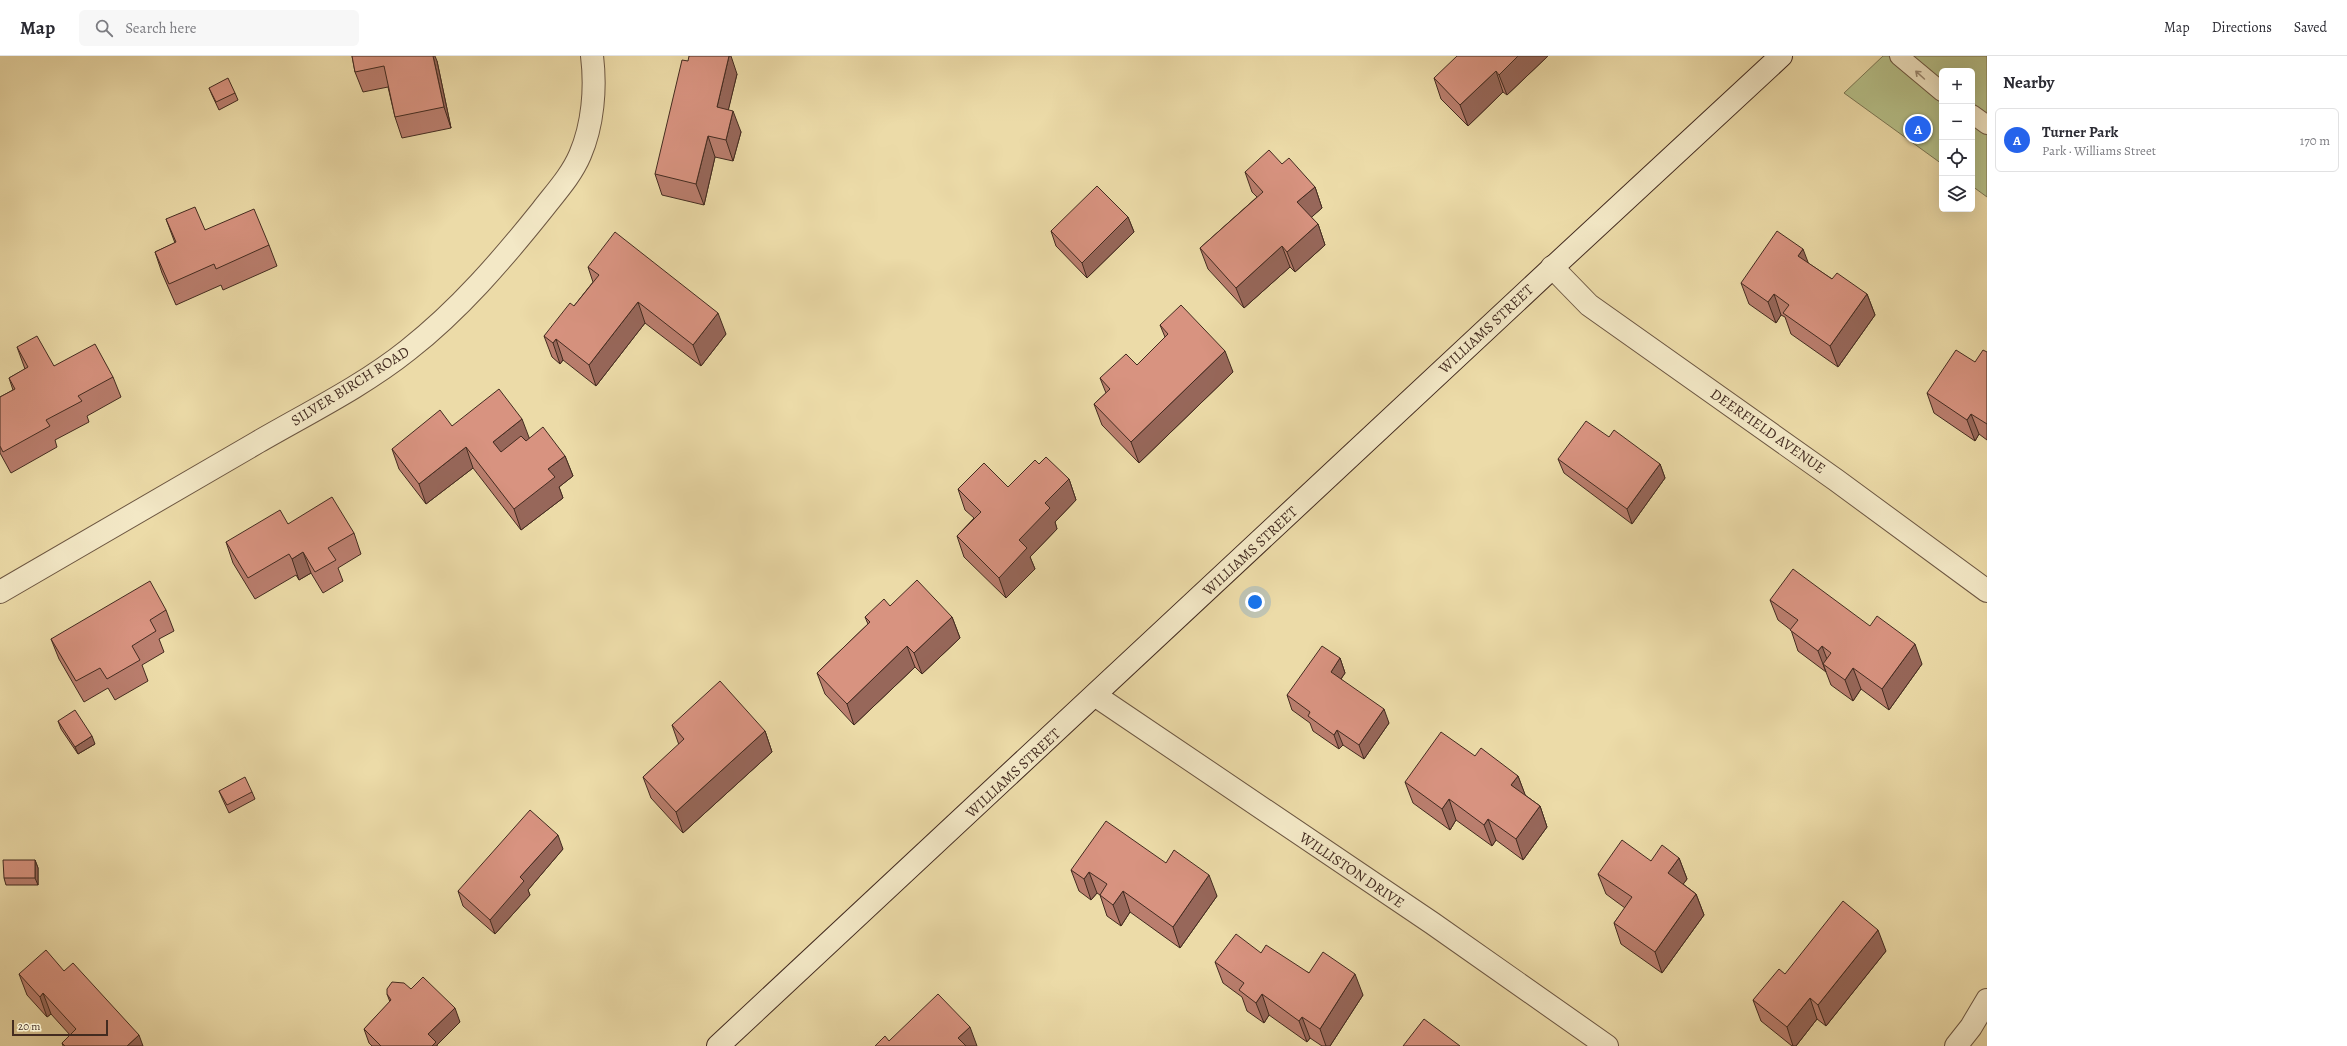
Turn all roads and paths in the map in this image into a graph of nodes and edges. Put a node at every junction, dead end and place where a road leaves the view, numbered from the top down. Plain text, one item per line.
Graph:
1 (592, 56) edge
2 (1781, 56) edge
3 (1899, 56) edge
4 (1939, 89) edge
5 (1975, 116) edge
6 (1987, 125) edge
7 (1552, 267) junction
8 (1987, 591) edge
9 (0, 592) edge
10 (1096, 696) junction
11 (1987, 1000) edge
12 (718, 1046) edge
13 (1607, 1046) edge
14 (1956, 1046) edge

1 - 9 street, SILVER BIRCH ROAD
2 - 7 street, WILLIAMS STREET
4 -> 3 lane
5 - 6 lane
7 - 8 street, DEERFIELD AVENUE
7 - 10 street, WILLIAMS STREET
10 - 12 street, WILLIAMS STREET
10 - 13 street, WILLISTON DRIVE
11 - 14 street

